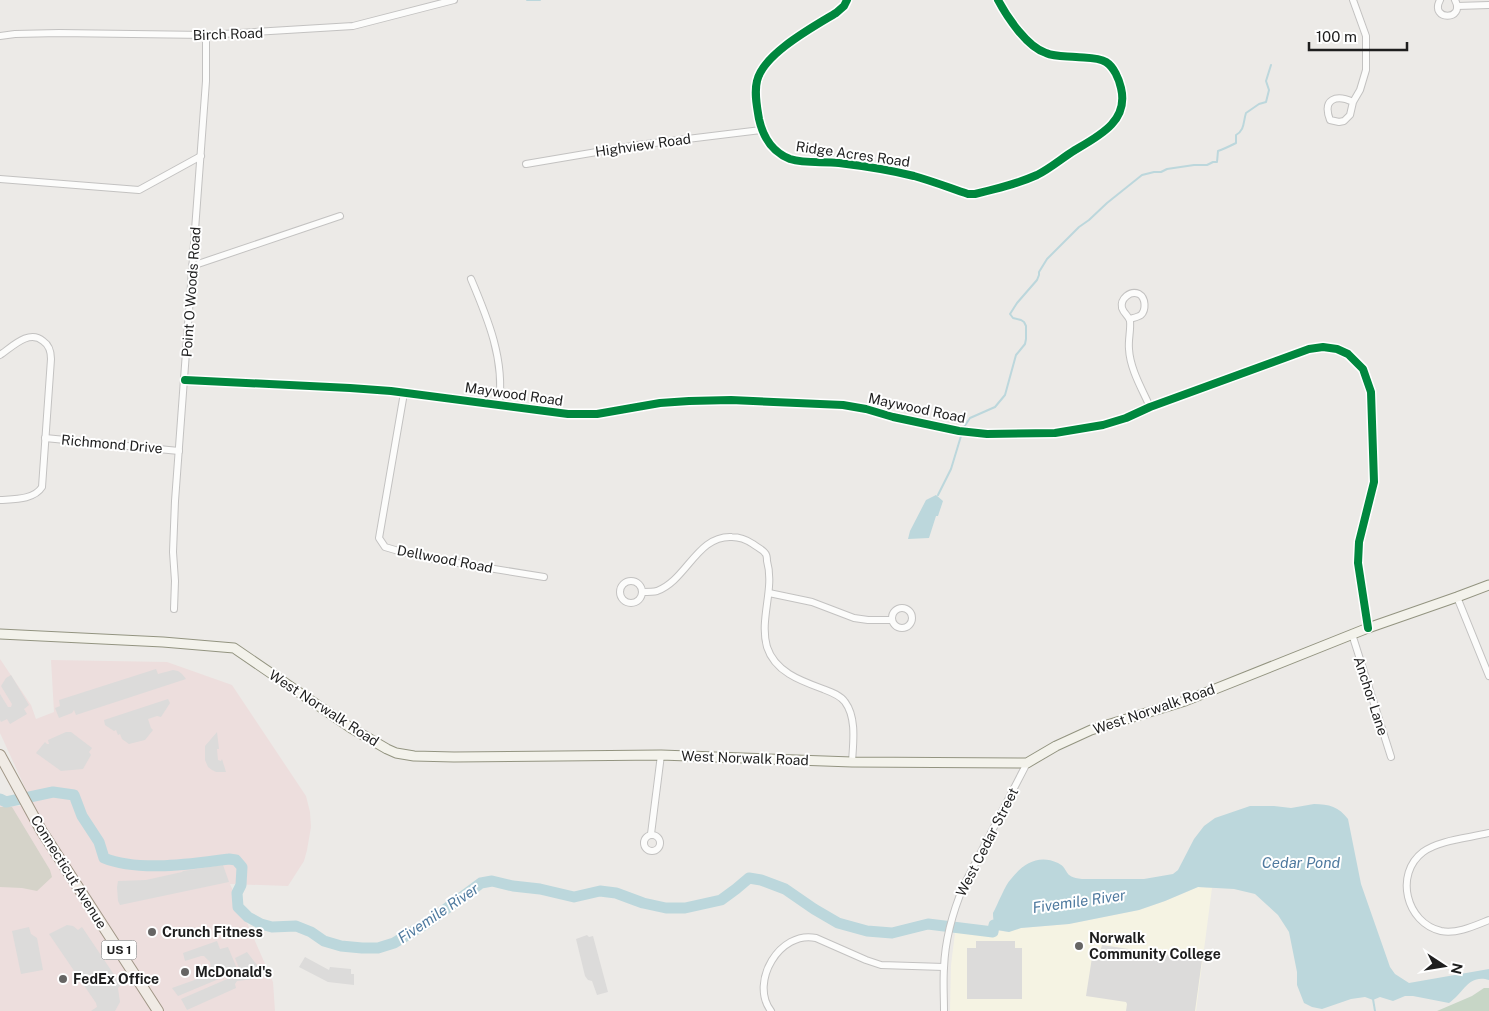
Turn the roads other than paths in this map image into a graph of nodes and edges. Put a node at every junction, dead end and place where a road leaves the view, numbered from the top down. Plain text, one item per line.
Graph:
1 (454, 0) edge
2 (847, 0) edge
3 (998, 0) edge
4 (1353, 0) edge
5 (1440, 0) edge
6 (1456, 3) edge
7 (1489, 5) edge
8 (206, 35) junction
9 (0, 36) edge
10 (1353, 102) junction
11 (761, 130) junction
12 (201, 156) junction
13 (526, 164) dead end
14 (0, 179) edge
15 (340, 216) dead end
16 (192, 266) junction
17 (471, 279) dead end
18 (1130, 319) dead end
19 (0, 355) edge
20 (185, 380) junction
21 (404, 392) junction
22 (499, 404) junction
23 (1150, 408) junction
24 (45, 438) junction
25 (178, 451) junction
26 (0, 500) edge
27 (544, 578) dead end
28 (1489, 585) edge
29 (642, 592) dead end
30 (769, 593) junction
31 (1458, 597) junction
32 (174, 608) dead end
33 (892, 620) dead end
34 (1368, 628) junction
35 (0, 634) edge
36 (1352, 634) junction
37 (1489, 676) edge
38 (0, 755) edge
39 (661, 755) junction
40 (1391, 757) dead end
41 (852, 762) junction
42 (1027, 763) junction
43 (1489, 833) edge
44 (652, 834) dead end
45 (1489, 920) edge
46 (944, 967) junction
47 (158, 1011) edge
48 (771, 1011) edge
49 (944, 1011) edge

1 - 8 street, Birch Road
2 - 11 street, Ridge Acres Road
3 - 11 street, Ridge Acres Road
4 - 10 street
5 - 6 street
6 - 7 street
8 - 9 street, Birch Road
8 - 12 street, Point O Woods Road
10 - 10 street
11 - 13 street, Highview Road
12 - 14 street
12 - 16 street, Point O Woods Road
15 - 16 street
16 - 20 street, Point O Woods Road
17 - 22 street
18 - 23 street
19 - 24 street, Richmond Drive
20 - 21 street, Maywood Road
20 - 25 street, Point O Woods Road
21 - 22 street, Maywood Road
21 - 27 street, Dellwood Road
22 - 23 street, Maywood Road
23 - 34 street, Maywood Road
24 - 25 street, Richmond Drive
24 - 26 street, Richmond Drive
25 - 32 street, Point O Woods Road
28 - 31 main road, West Norwalk Road
29 - 30 street
30 - 33 street
30 - 41 street
31 - 34 main road, West Norwalk Road
31 - 37 street
34 - 36 main road, West Norwalk Road
35 - 39 main road, West Norwalk Road
36 - 40 street, Anchor Lane
36 - 42 main road, West Norwalk Road
38 - 47 main road, Connecticut Avenue / US 1
39 - 41 main road, West Norwalk Road
39 - 44 street
41 - 42 main road, West Norwalk Road
42 - 46 street, West Cedar Street
43 - 45 street
46 - 48 street
46 - 49 street, West Cedar Street

